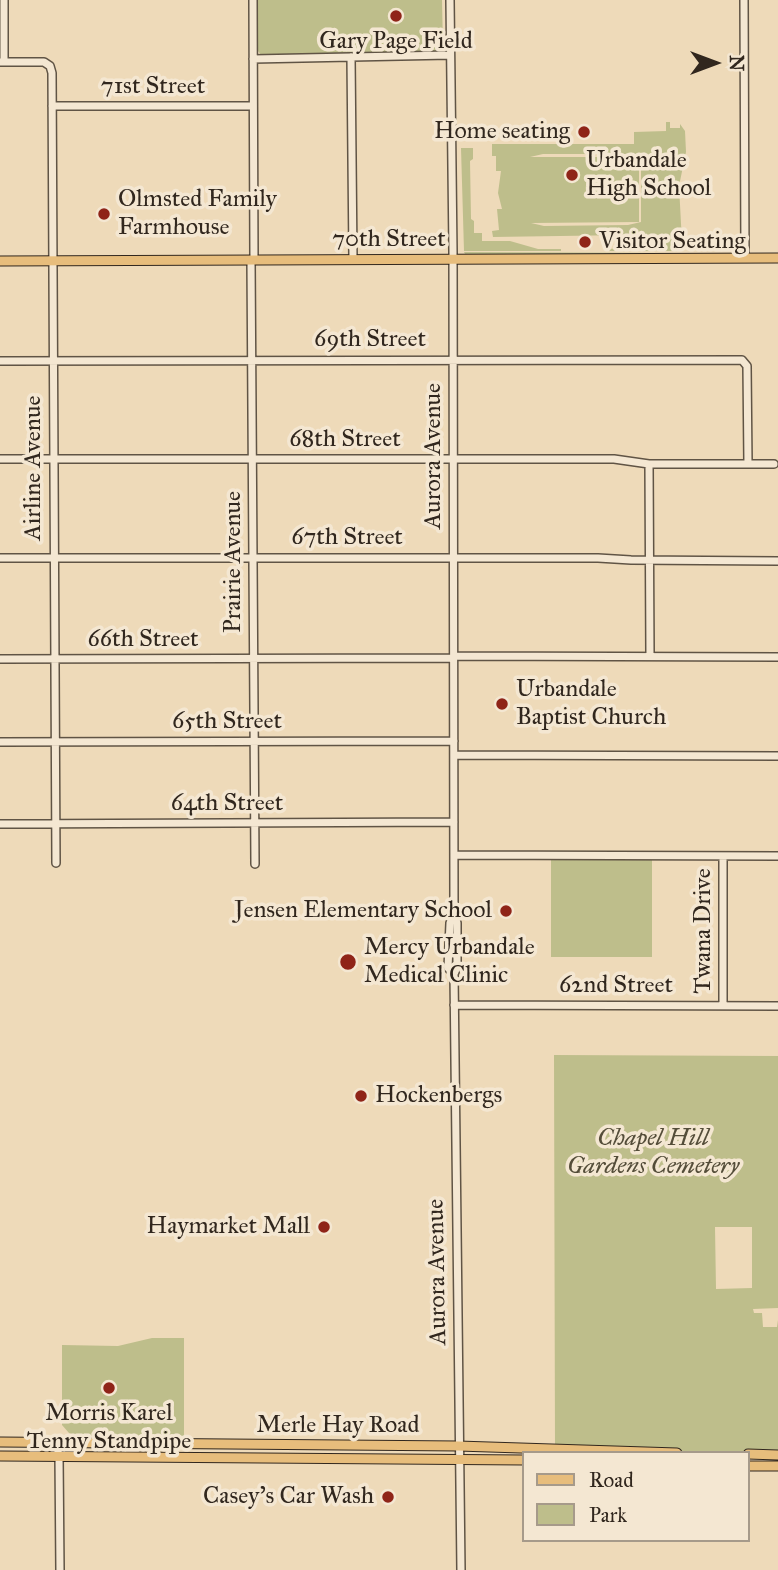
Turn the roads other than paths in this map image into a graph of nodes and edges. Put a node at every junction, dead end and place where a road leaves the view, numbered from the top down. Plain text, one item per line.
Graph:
1 (4, 0) edge
2 (253, 0) edge
3 (450, 0) edge
4 (744, 0) edge
5 (450, 55) junction
6 (351, 57) junction
7 (253, 59) junction
8 (2, 62) edge
9 (52, 106) junction
10 (253, 106) junction
11 (745, 258) junction
12 (778, 258) edge
13 (353, 259) junction
14 (453, 259) junction
15 (253, 260) junction
16 (0, 261) edge
17 (53, 261) junction
18 (453, 359) junction
19 (0, 360) edge
20 (53, 360) junction
21 (252, 360) junction
22 (0, 459) edge
23 (54, 459) junction
24 (253, 459) junction
25 (453, 459) junction
26 (649, 464) junction
27 (748, 464) junction
28 (774, 464) dead end
29 (0, 558) edge
30 (54, 558) junction
31 (254, 558) junction
32 (454, 558) junction
33 (650, 561) junction
34 (778, 561) edge
35 (650, 656) junction
36 (454, 657) junction
37 (778, 657) edge
38 (0, 659) edge
39 (55, 659) junction
40 (254, 659) junction
41 (55, 741) junction
42 (254, 741) junction
43 (454, 741) junction
44 (0, 742) edge
45 (454, 755) junction
46 (778, 756) edge
47 (454, 822) junction
48 (254, 823) junction
49 (0, 824) edge
50 (55, 824) junction
51 (454, 855) junction
52 (723, 856) junction
53 (778, 856) edge
54 (55, 863) dead end
55 (255, 864) dead end
56 (454, 1005) junction
57 (723, 1006) junction
58 (778, 1006) edge
59 (0, 1442) edge
60 (56, 1443) junction
61 (458, 1446) junction
62 (614, 1451) edge
63 (750, 1454) edge
64 (778, 1455) edge
65 (0, 1456) edge
66 (59, 1456) junction
67 (458, 1459) junction
68 (522, 1460) edge
69 (750, 1466) edge
70 (778, 1466) edge
71 (60, 1570) edge
72 (461, 1570) edge

1 - 8 street
2 - 7 street, Prairie Avenue
3 - 5 street, Aurora Avenue
4 - 11 street
5 - 6 street
5 - 14 street, Aurora Avenue
6 - 7 street
6 - 13 street
7 - 10 street, Prairie Avenue
8 - 9 street, Airline Avenue
9 - 10 street, 71st Street
9 - 17 street, Airline Avenue
10 - 15 street, Prairie Avenue
11 - 12 main road, 70th Street
11 - 14 main road, 70th Street
13 - 14 main road, 70th Street
13 - 15 main road, 70th Street
14 - 18 street, Aurora Avenue
15 - 17 main road, 70th Street
15 - 21 street, Prairie Avenue
16 - 17 main road, 70th Street
17 - 20 street, Airline Avenue
18 - 21 street, 69th Street
18 - 25 street, Aurora Avenue
18 - 27 street, 69th Street
19 - 20 street, 69th Street
20 - 21 street, 69th Street
20 - 23 street, Airline Avenue
21 - 24 street, Prairie Avenue
22 - 23 street, 68th Street
23 - 24 street, 68th Street
23 - 30 street, Airline Avenue
24 - 25 street, 68th Street
24 - 31 street, Prairie Avenue
25 - 26 street, 68th Street
25 - 32 street, Aurora Avenue
26 - 27 street, 68th Street
26 - 33 street
27 - 28 street, 68th Street
29 - 30 street, 67th Street
30 - 31 street, 67th Street
30 - 39 street, Airline Avenue
31 - 32 street, 67th Street
31 - 40 street, Prairie Avenue
32 - 33 street, 67th Street
32 - 36 street, Aurora Avenue
33 - 34 street, 67th Street
33 - 35 street
35 - 36 street, 66th Street
35 - 37 street, 66th Street
36 - 40 street, 66th Street
36 - 43 street, Aurora Avenue
38 - 39 street, 66th Street
39 - 40 street, 66th Street
39 - 41 street, Airline Avenue
40 - 42 street, Prairie Avenue
41 - 42 street, 65th Street
41 - 44 street, 65th Street
41 - 50 street, Airline Avenue
42 - 43 street, 65th Street
42 - 48 street, Prairie Avenue
43 - 45 street, Aurora Avenue
45 - 46 street
45 - 47 street, Aurora Avenue
47 - 48 street, 64th Street
47 - 51 street, Aurora Avenue
48 - 50 street, 64th Street
48 - 55 street, Prairie Avenue
49 - 50 street, 64th Street
50 - 54 street, Airline Avenue
51 - 52 street
51 - 56 street, Aurora Avenue
52 - 53 street
52 - 57 street, Twana Drive
56 - 57 street, 62nd Street
56 - 61 street, Aurora Avenue
57 - 58 street, 62nd Street
59 - 60 main road, Merle Hay Road
60 - 61 main road, Merle Hay Road
60 - 66 street
61 - 62 main road, Merle Hay Road
61 - 67 street, Aurora Avenue
63 - 64 main road
65 - 66 main road, Merle Hay Road
66 - 67 main road, Merle Hay Road
66 - 71 street
67 - 68 main road, Merle Hay Road
67 - 72 street, Aurora Avenue
69 - 70 main road

